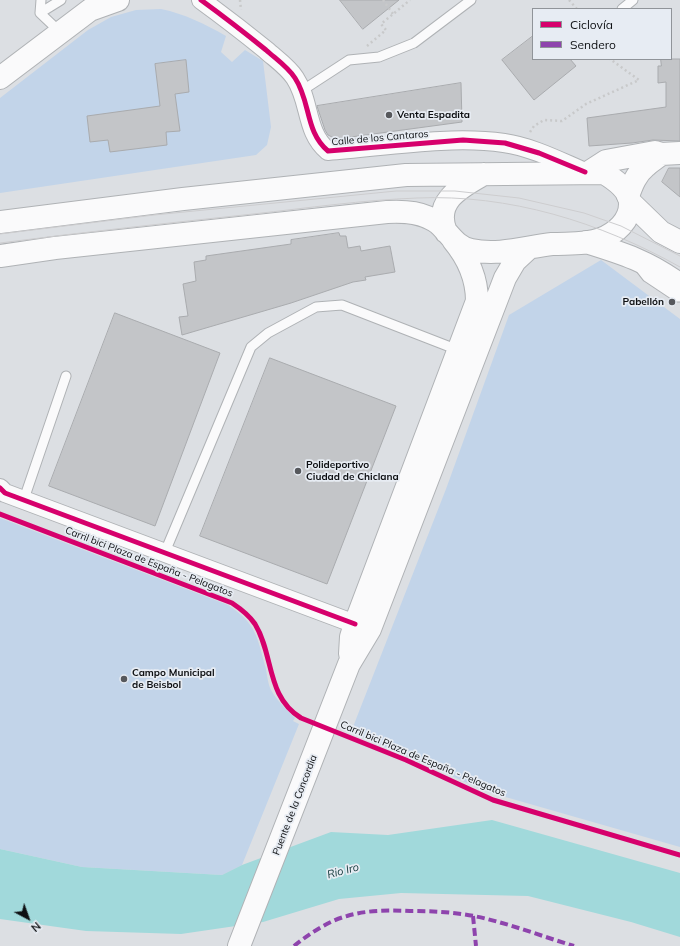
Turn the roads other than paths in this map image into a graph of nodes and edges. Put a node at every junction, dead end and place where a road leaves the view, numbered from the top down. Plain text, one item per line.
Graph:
1 (41, 0) edge
2 (60, 0) edge
3 (118, 0) edge
4 (201, 0) edge
5 (471, 0) edge
6 (633, 0) edge
7 (93, 5) edge
8 (623, 8) edge
9 (40, 13) junction
10 (60, 32) junction
11 (0, 78) edge
12 (303, 90) junction
13 (670, 153) edge
14 (587, 172) junction
15 (486, 173) junction
16 (629, 199) junction
17 (0, 222) edge
18 (448, 235) junction
19 (586, 242) junction
20 (680, 242) edge
21 (529, 248) junction
22 (0, 256) edge
23 (630, 256) junction
24 (680, 285) edge
25 (680, 297) edge
26 (459, 351) junction
27 (66, 376) dead end
28 (0, 488) edge
29 (24, 500) junction
30 (165, 552) junction
31 (355, 624) junction
32 (349, 664) junction
33 (239, 946) edge

1 - 9 lane
2 - 9 lane
3 - 7 main road
4 - 12 street, Calle de los Cantaros
5 - 12 lane
6 - 8 lane
7 - 10 main road
9 - 10 lane
10 - 11 main road
12 - 14 street, Calle de los Cantaros
13 - 14 main road
13 - 16 main road
14 - 15 main road
14 - 16 main road
15 - 17 main road
15 - 18 main road
16 - 19 main road
16 - 20 main road
18 - 21 main road
18 - 22 main road
18 - 26 main road
19 - 21 main road
19 - 23 main road
21 - 32 main road
23 - 24 main road
23 - 25 lane
26 - 30 lane
26 - 31 main road
27 - 29 lane
28 - 29 street
29 - 30 street
30 - 31 street
31 - 32 main road
32 - 33 main road, Puente de la Concordia

